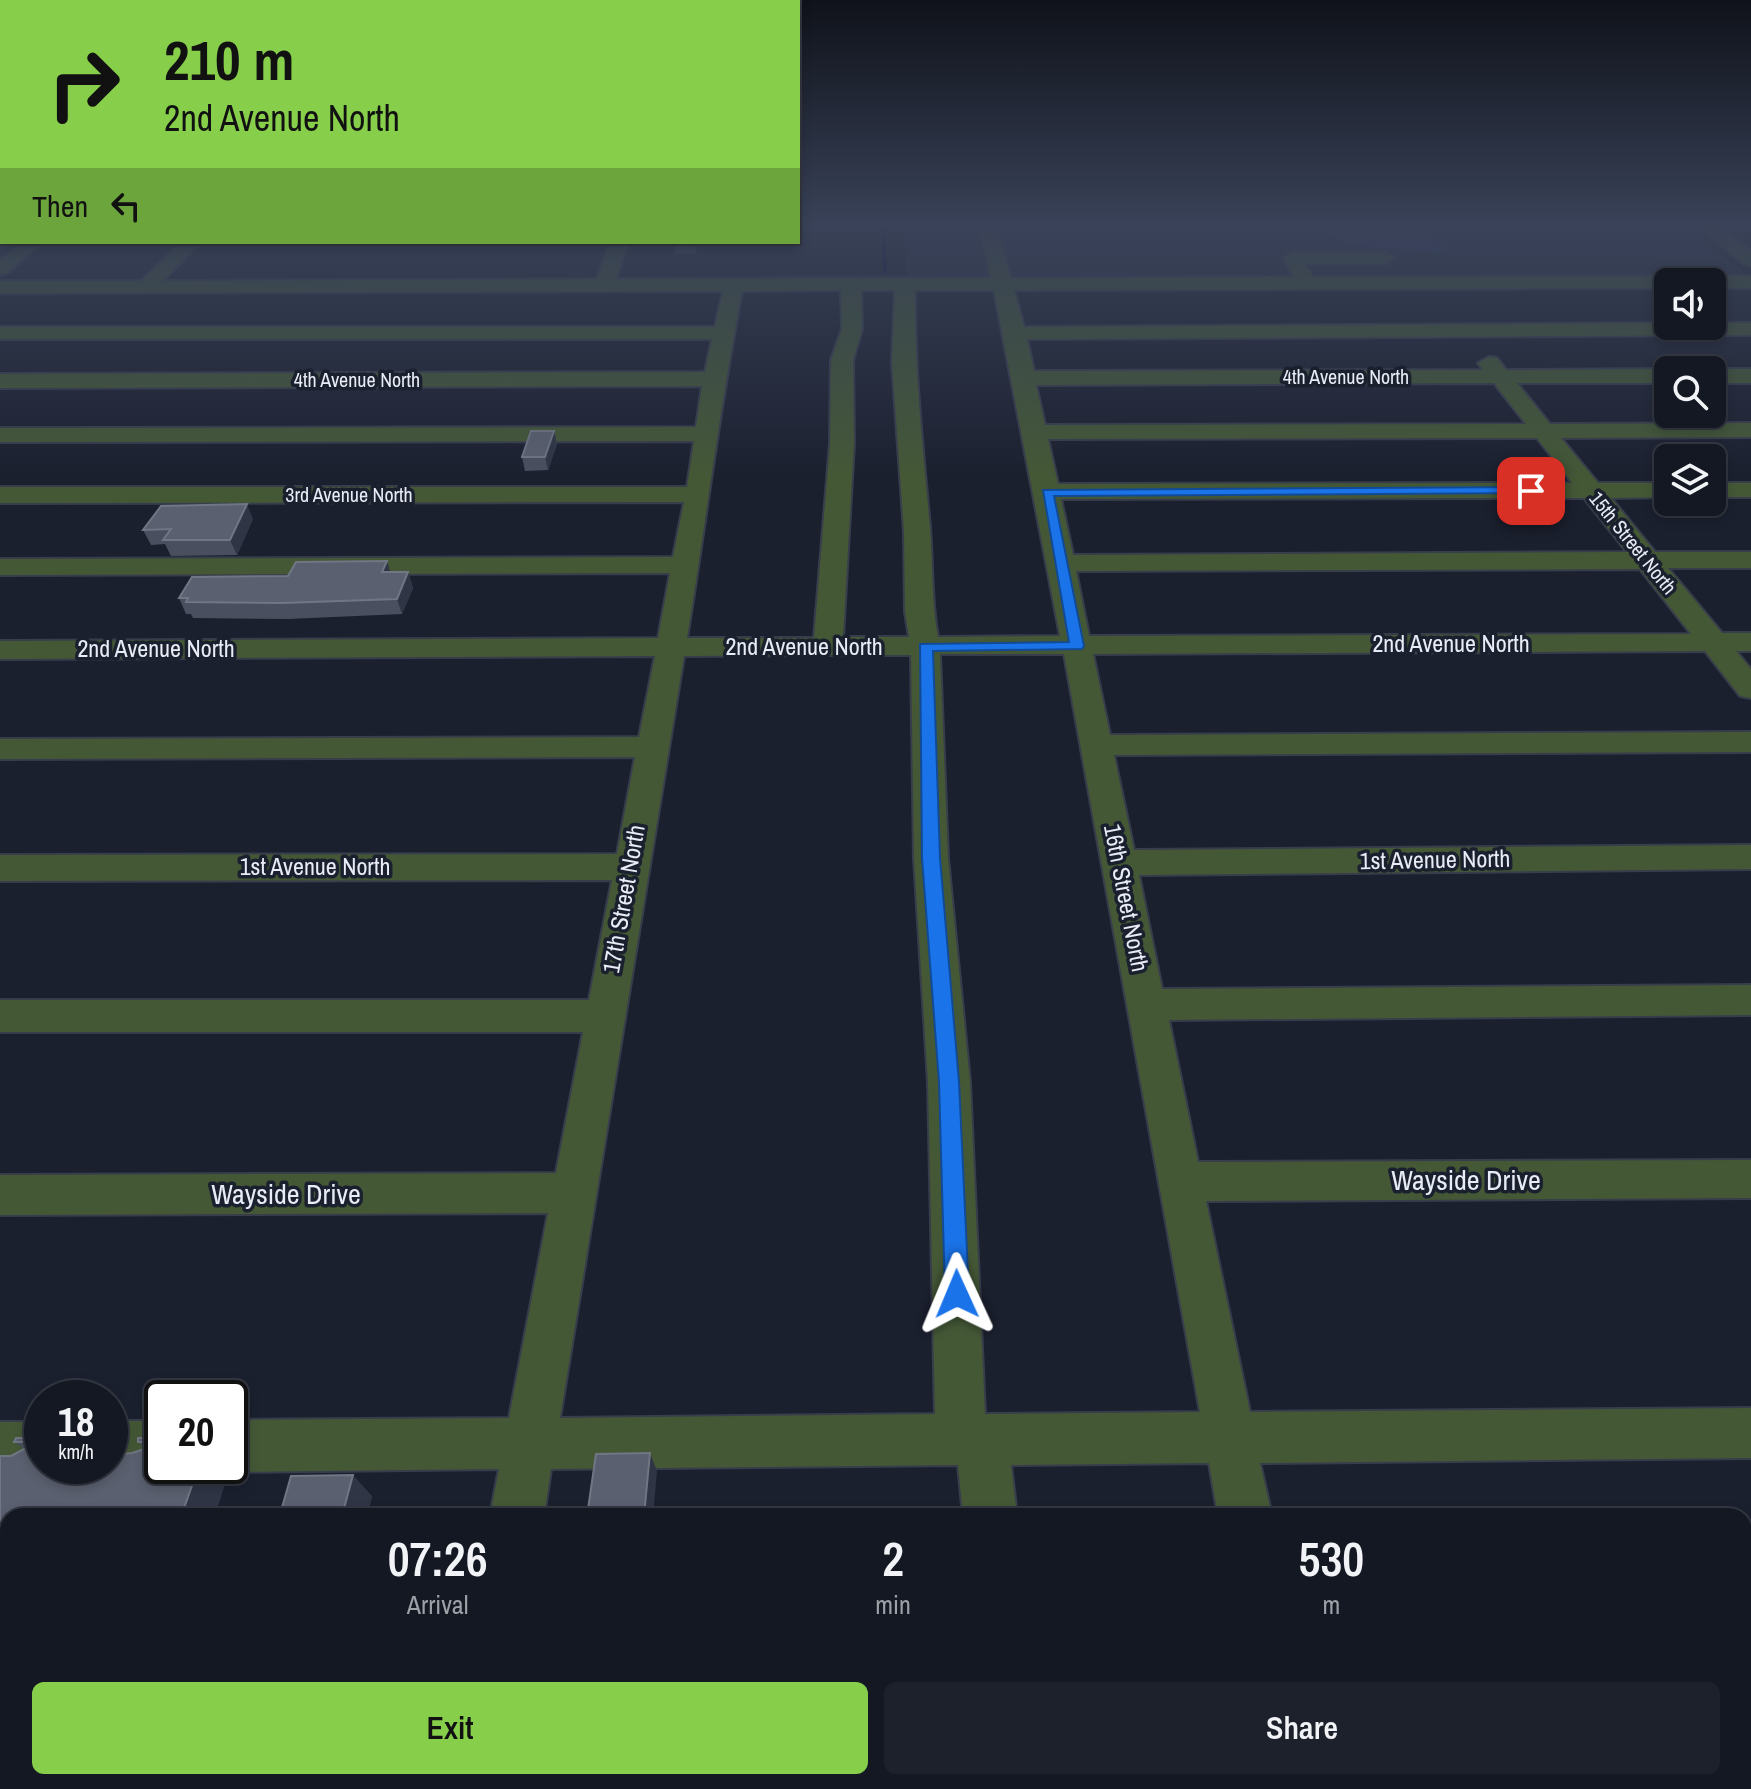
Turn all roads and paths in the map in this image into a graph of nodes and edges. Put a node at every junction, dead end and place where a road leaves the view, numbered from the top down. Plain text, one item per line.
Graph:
1 (74, 310) edge
2 (730, 310) edge
3 (852, 310) edge
4 (904, 310) edge
5 (1008, 310) edge
6 (1450, 310) edge
7 (1751, 329) edge
8 (1463, 330) junction
9 (0, 333) edge
10 (51, 333) junction
11 (726, 333) junction
12 (1015, 333) junction
13 (1500, 376) junction
14 (1654, 376) edge
15 (1726, 376) edge
16 (1751, 376) edge
17 (1024, 378) junction
18 (714, 379) junction
19 (0, 381) edge
20 (1543, 430) junction
21 (1751, 430) edge
22 (1035, 432) junction
23 (707, 434) junction
24 (0, 435) edge
25 (1654, 490) edge
26 (1726, 490) edge
27 (1751, 490) edge
28 (1592, 491) junction
29 (1047, 492) junction
30 (698, 494) junction
31 (0, 495) edge
32 (1648, 560) junction
33 (1751, 560) edge
34 (1061, 563) junction
35 (685, 565) junction
36 (0, 567) edge
37 (1713, 642) junction
38 (1751, 642) edge
39 (1077, 646) junction
40 (828, 647) junction
41 (925, 647) junction
42 (670, 648) junction
43 (0, 650) edge
44 (1751, 689) edge
45 (1751, 742) edge
46 (1096, 745) junction
47 (652, 747) junction
48 (0, 749) edge
49 (1751, 857) edge
50 (1119, 863) junction
51 (630, 867) junction
52 (0, 868) edge
53 (1751, 1000) edge
54 (1146, 1005) junction
55 (0, 1016) edge
56 (604, 1016) junction
57 (1751, 1179) edge
58 (1180, 1182) junction
59 (573, 1193) junction
60 (0, 1195) edge
61 (1751, 1433) edge
62 (1230, 1439) junction
63 (972, 1441) junction
64 (529, 1444) junction
65 (248, 1446) edge
66 (0, 1448) edge
67 (24, 1448) edge
68 (518, 1508) edge
69 (988, 1508) edge
70 (1243, 1508) edge

1 - 10 street
2 - 11 street, 17th Street North
3 - 40 street
4 - 41 street
5 - 12 street, 16th Street North
6 - 8 street, 15th Street North
7 - 8 street
8 - 12 street
8 - 13 street, 15th Street North
9 - 10 street
10 - 11 street
10 - 19 street
11 - 18 street, 17th Street North
12 - 17 street, 16th Street North
13 - 14 street, 4th Avenue North
13 - 17 street, 4th Avenue North
13 - 20 street, 15th Street North
15 - 16 street
17 - 22 street, 16th Street North
18 - 19 street, 4th Avenue North
18 - 23 street, 17th Street North
20 - 21 street
20 - 22 street
20 - 28 street, 15th Street North
22 - 29 street, 16th Street North
23 - 24 street
23 - 30 street, 17th Street North
25 - 28 street
26 - 27 street
28 - 29 street
28 - 32 street, 15th Street North
29 - 34 street, 16th Street North
30 - 31 street, 3rd Avenue North
30 - 35 street, 17th Street North
32 - 33 street
32 - 34 street
32 - 37 street, 15th Street North
34 - 39 street, 16th Street North
35 - 36 street
35 - 42 street, 17th Street North
37 - 38 street, 2nd Avenue North
37 - 39 street, 2nd Avenue North
37 - 44 street, 15th Street North
39 - 41 street, 2nd Avenue North
39 - 46 street, 16th Street North
40 - 41 street, 2nd Avenue North
40 - 42 street, 2nd Avenue North
41 - 63 street
42 - 43 street, 2nd Avenue North
42 - 47 street, 17th Street North
45 - 46 street
46 - 50 street, 16th Street North
47 - 48 street
47 - 51 street, 17th Street North
49 - 50 street, 1st Avenue North
50 - 54 street, 16th Street North
51 - 52 street, 1st Avenue North
51 - 56 street, 17th Street North
53 - 54 street
54 - 58 street, 16th Street North
55 - 56 street
56 - 59 street, 17th Street North
57 - 58 street, Wayside Drive
58 - 62 street, 16th Street North
59 - 60 street, Wayside Drive
59 - 64 street, 17th Street North
61 - 62 street
62 - 63 street
62 - 70 street, 16th Street North
63 - 64 street
63 - 69 street
64 - 65 street
64 - 68 street, 17th Street North
66 - 67 street

